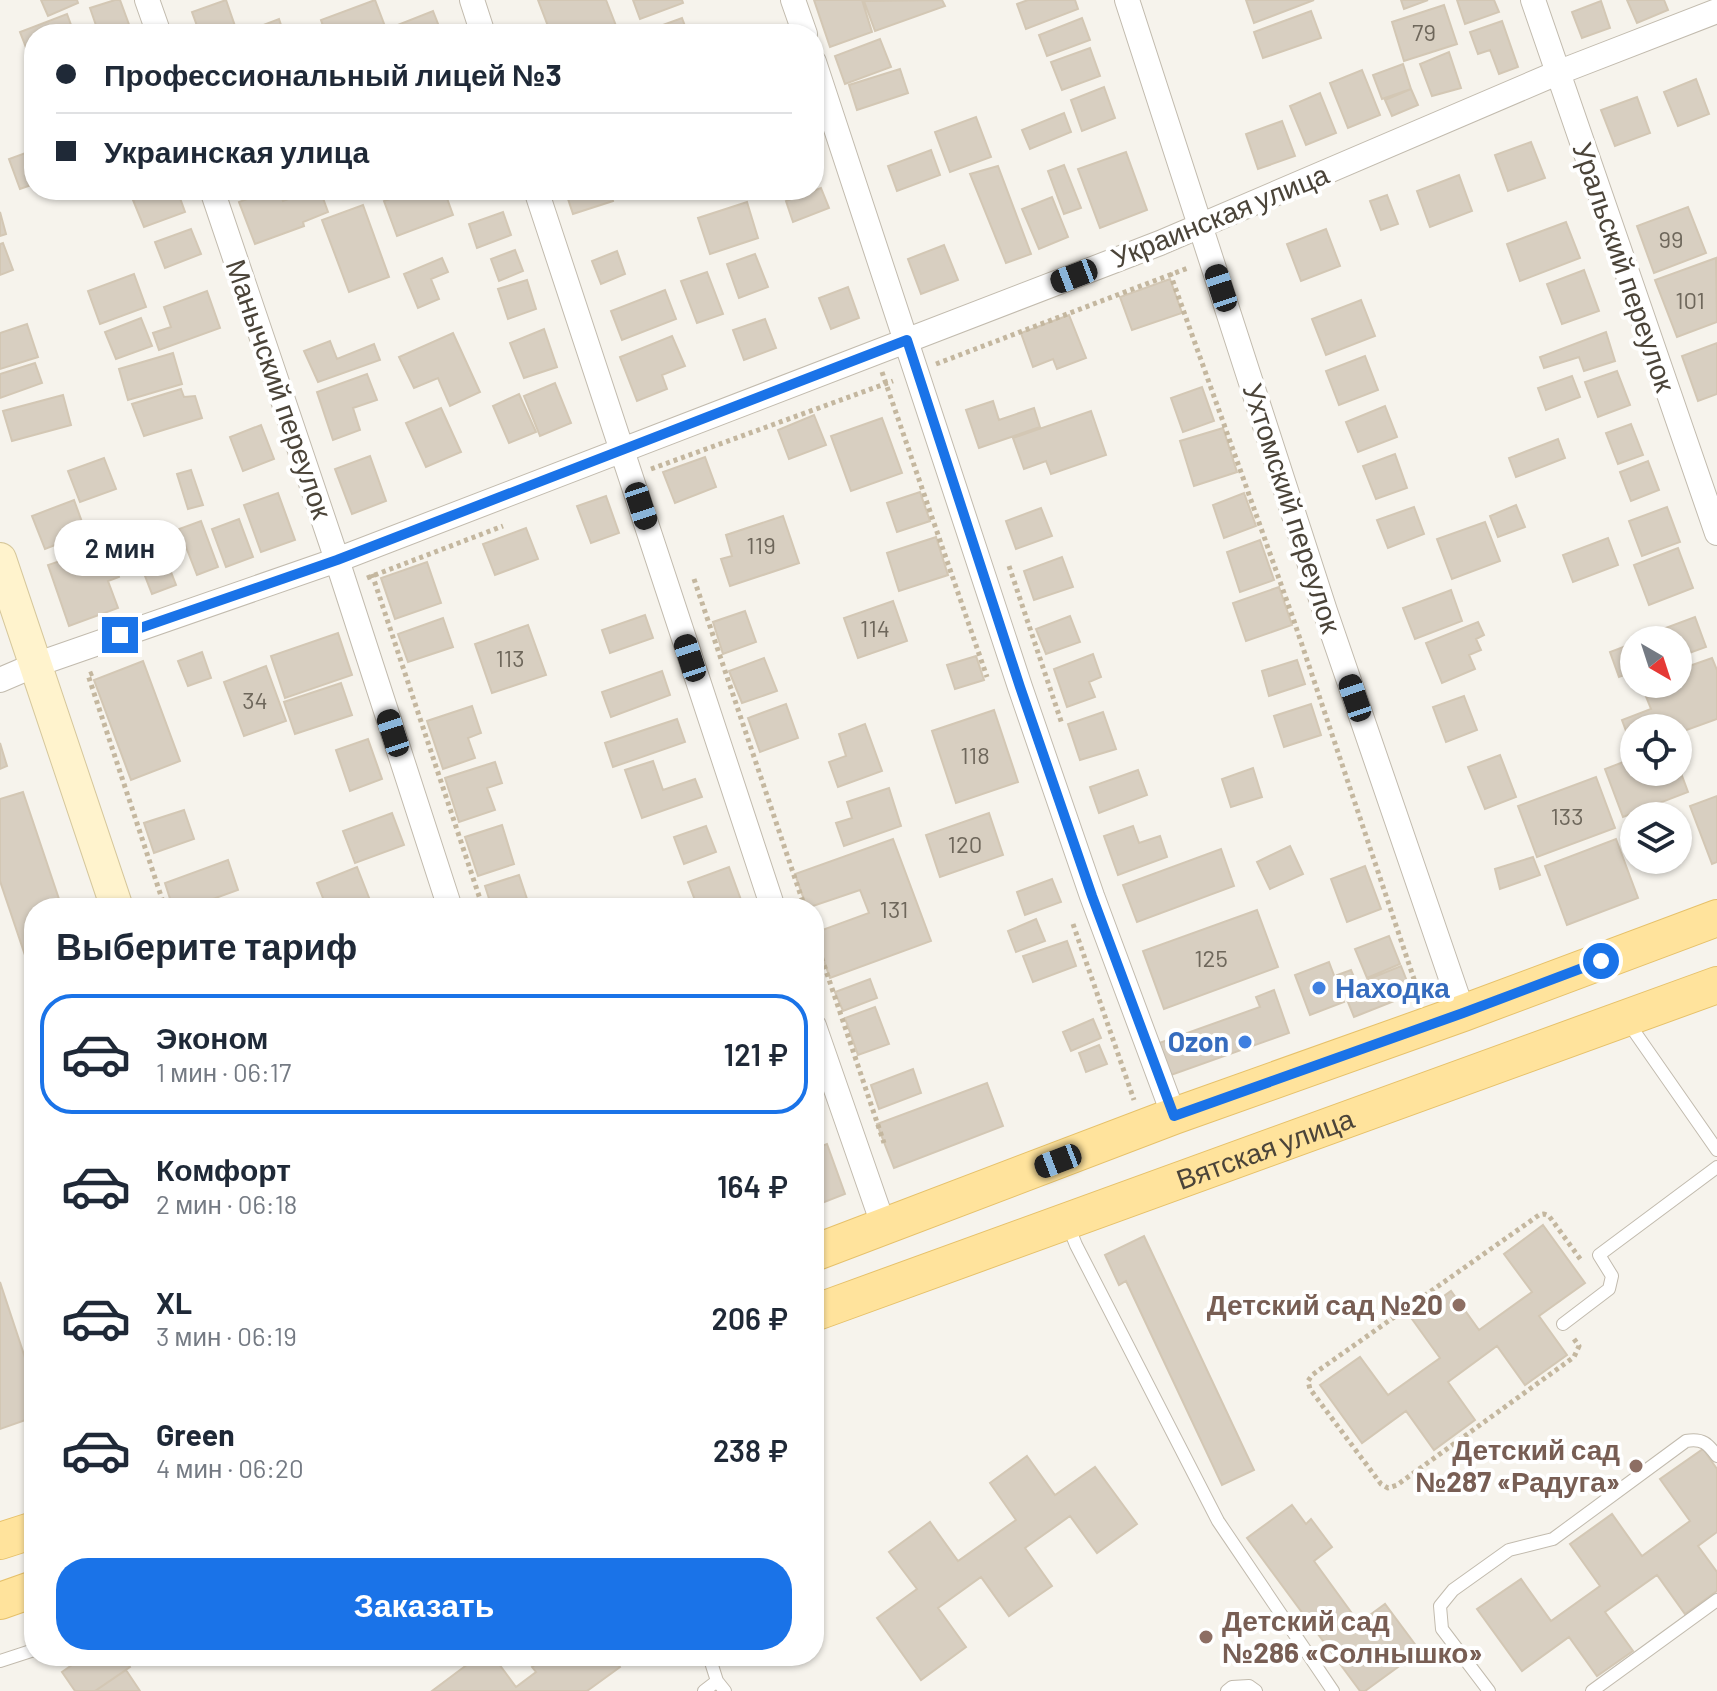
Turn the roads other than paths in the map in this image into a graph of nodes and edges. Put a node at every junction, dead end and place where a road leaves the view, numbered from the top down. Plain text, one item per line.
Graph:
1 (147, 0) edge
2 (472, 0) edge
3 (793, 0) edge
4 (1127, 0) edge
5 (1533, 0) edge
6 (1717, 11) edge
7 (155, 24) edge
8 (480, 24) edge
9 (801, 24) edge
10 (1557, 73) junction
11 (824, 92) edge
12 (215, 200) edge
13 (539, 200) edge
14 (1201, 227) junction
15 (907, 340) junction
16 (624, 451) junction
17 (1717, 533) edge
18 (0, 559) edge
19 (337, 560) junction
20 (35, 665) junction
21 (0, 680) edge
22 (114, 898) edge
23 (447, 898) edge
24 (770, 898) edge
25 (1717, 918) edge
26 (1717, 985) edge
27 (1463, 1013) junction
28 (1626, 1019) junction
29 (824, 1055) edge
30 (1174, 1116) junction
31 (1717, 1150) edge
32 (1717, 1167) edge
33 (1067, 1222) junction
34 (884, 1227) junction
35 (824, 1249) edge
36 (824, 1309) edge
37 (1563, 1324) road end
38 (1717, 1456) edge
39 (24, 1533) edge
40 (0, 1541) edge
41 (24, 1593) edge
42 (1717, 1600) edge
43 (0, 1601) edge
44 (24, 1653) edge
45 (0, 1661) edge
46 (713, 1666) edge
47 (721, 1686) edge
48 (704, 1691) edge
49 (1227, 1691) edge
50 (1256, 1691) edge
51 (1333, 1691) edge
52 (1489, 1691) edge
53 (1592, 1691) edge

1 - 7 street
2 - 8 street
3 - 9 street
4 - 14 street, Ухтомский переулок
5 - 10 street, Уральский переулок
6 - 10 street, Украинская улица
10 - 14 street, Украинская улица
10 - 17 street, Уральский переулок
11 - 15 street
12 - 19 street, Манычский переулок
13 - 16 street
14 - 15 street, Украинская улица
14 - 27 street, Ухтомский переулок
15 - 16 street, Украинская улица
15 - 30 street
16 - 19 street, Украинская улица
16 - 24 street
18 - 20 main road
19 - 20 street, Украинская улица
19 - 23 street, Манычский переулок
20 - 21 street, Украинская улица
20 - 22 main road
25 - 27 main road
26 - 28 main road, Вятская улица
27 - 30 main road
28 - 31 lane
28 - 33 main road, Вятская улица
29 - 34 street
30 - 34 main road
32 - 37 lane
33 - 36 main road, Вятская улица
33 - 51 lane
34 - 35 main road
38 - 52 lane
39 - 40 main road
41 - 43 main road
42 - 53 lane
44 - 45 lane
46 - 47 lane
47 - 48 lane
49 - 50 lane

